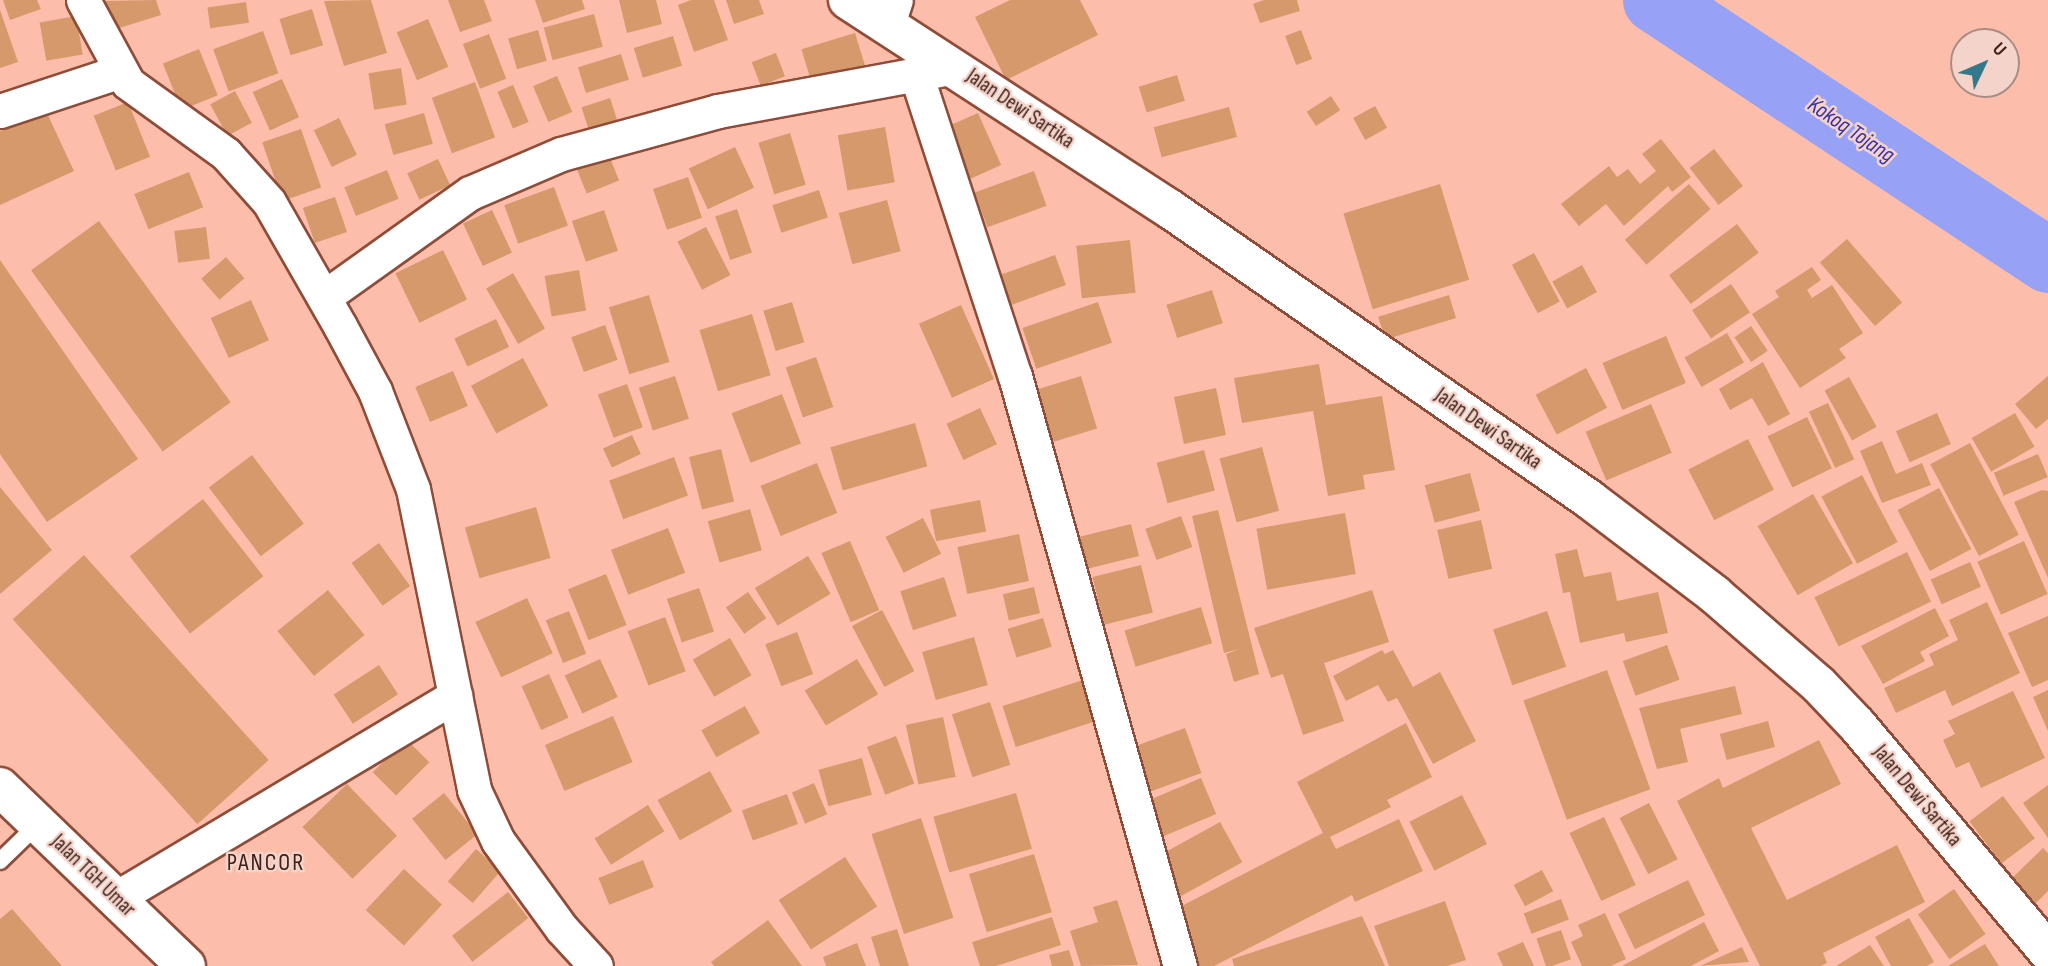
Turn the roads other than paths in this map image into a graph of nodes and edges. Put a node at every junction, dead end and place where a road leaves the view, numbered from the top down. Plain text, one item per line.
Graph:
1 (83, 0) edge
2 (848, 0) edge
3 (892, 12) edge
4 (956, 67) junction
5 (118, 72) junction
6 (916, 74) junction
7 (0, 111) edge
8 (324, 297) junction
9 (455, 696) junction
10 (0, 787) edge
11 (38, 824) junction
12 (0, 861) edge
13 (116, 898) junction
14 (2048, 951) edge
15 (186, 966) edge
16 (596, 966) edge
17 (1180, 966) edge

1 - 5 street
2 - 3 street, Jalan Dewi Sartika
3 - 4 street, Jalan Dewi Sartika
4 - 6 street
4 - 14 street, Jalan Dewi Sartika
5 - 7 street
5 - 8 street
6 - 8 street
6 - 17 street
8 - 9 street
9 - 13 street
9 - 16 street
10 - 11 street, Jalan TGH Umar
11 - 12 lane
11 - 13 street, Jalan TGH Umar
13 - 15 street, Jalan TGH Umar

